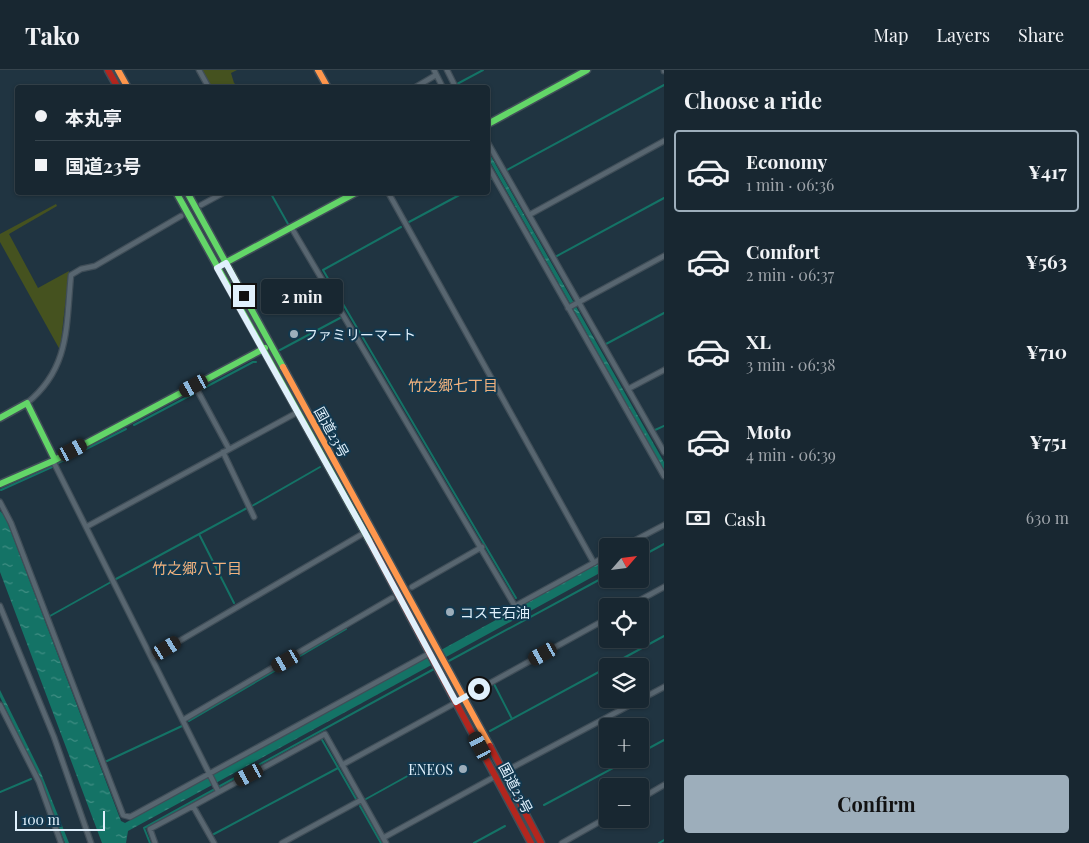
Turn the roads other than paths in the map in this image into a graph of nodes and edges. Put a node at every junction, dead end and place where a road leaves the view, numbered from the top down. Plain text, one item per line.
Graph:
1 (108, 70) edge
2 (118, 70) edge
3 (199, 70) edge
4 (318, 70) edge
5 (434, 70) edge
6 (446, 70) edge
7 (587, 70) edge
8 (436, 75) junction
9 (116, 85) edge
10 (126, 85) edge
11 (207, 85) edge
12 (326, 85) edge
13 (419, 85) edge
14 (441, 85) edge
15 (454, 85) edge
16 (490, 123) edge
17 (664, 141) edge
18 (490, 147) edge
19 (490, 170) edge
20 (178, 195) edge
21 (189, 195) edge
22 (219, 195) edge
23 (351, 195) edge
24 (390, 195) edge
25 (201, 205) dead end
26 (529, 215) junction
27 (181, 216) dead end
28 (292, 227) junction
29 (664, 256) edge
30 (226, 263) junction
31 (217, 268) junction
32 (578, 303) junction
33 (568, 308) junction
34 (270, 345) junction
35 (262, 350) junction
36 (664, 370) edge
37 (194, 386) junction
38 (628, 389) junction
39 (27, 403) junction
40 (298, 412) junction
41 (0, 418) edge
42 (229, 449) junction
43 (223, 452) junction
44 (664, 452) edge
45 (54, 460) junction
46 (664, 476) edge
47 (0, 484) edge
48 (0, 502) edge
49 (254, 517) dead end
50 (664, 525) edge
51 (86, 527) junction
52 (365, 533) junction
53 (639, 538) edge
54 (482, 547) junction
55 (599, 560) edge
56 (594, 563) junction
57 (412, 587) dead end
58 (664, 587) edge
59 (392, 598) dead end
60 (644, 598) edge
61 (0, 606) edge
62 (599, 623) edge
63 (431, 654) junction
64 (152, 657) junction
65 (664, 687) edge
66 (463, 698) junction
67 (456, 702) junction
68 (0, 704) edge
69 (183, 720) junction
70 (342, 765) junction
71 (504, 772) junction
72 (210, 774) junction
73 (496, 776) junction
74 (664, 785) edge
75 (218, 791) junction
76 (649, 794) edge
77 (361, 800) junction
78 (193, 806) junction
79 (599, 822) edge
80 (385, 841) edge
81 (61, 843) edge
82 (91, 843) edge
83 (155, 843) edge
84 (214, 843) edge
85 (282, 843) edge
86 (532, 843) edge
87 (541, 843) edge
88 (562, 843) edge

1 - 9 main road
2 - 10 main road
3 - 11 street
4 - 12 main road
5 - 8 street
6 - 15 street
7 - 16 main road
8 - 13 street
8 - 14 street
17 - 26 street
18 - 26 street
19 - 33 street
20 - 31 main road, 国道23号
21 - 30 main road, 国道23号
22 - 25 street
23 - 28 main road
24 - 56 street
26 - 32 street
27 - 39 street
28 - 30 main road
28 - 54 street
29 - 32 street
30 - 31 main road
30 - 34 main road, 国道23号
31 - 35 main road, 国道23号
32 - 33 street
32 - 38 street
33 - 46 street
34 - 35 main road
34 - 66 main road, 国道23号
35 - 37 main road
35 - 40 main road, 国道23号
36 - 38 street
37 - 42 street
37 - 45 main road
38 - 44 street
39 - 41 main road
39 - 45 main road
40 - 42 street
40 - 52 main road, 国道23号
42 - 43 street
43 - 49 street
43 - 51 street
45 - 47 main road
45 - 51 street
48 - 72 street
50 - 53 street
51 - 64 street
52 - 63 main road, 国道23号
52 - 64 street
54 - 56 street
54 - 57 street
55 - 56 street
58 - 60 street
59 - 69 street
61 - 82 street
62 - 66 street
63 - 67 main road, 国道23号
63 - 72 street
64 - 69 street
65 - 71 street
66 - 67 street
66 - 71 main road, 国道23号
67 - 70 street
67 - 73 main road, 国道23号
68 - 81 street
69 - 72 street
70 - 75 street
70 - 77 street
71 - 87 main road, 国道23号
72 - 75 street
73 - 80 street
73 - 86 main road, 国道23号
74 - 76 street
75 - 78 street
77 - 80 street
77 - 85 street
78 - 83 street
78 - 84 street
79 - 88 street

